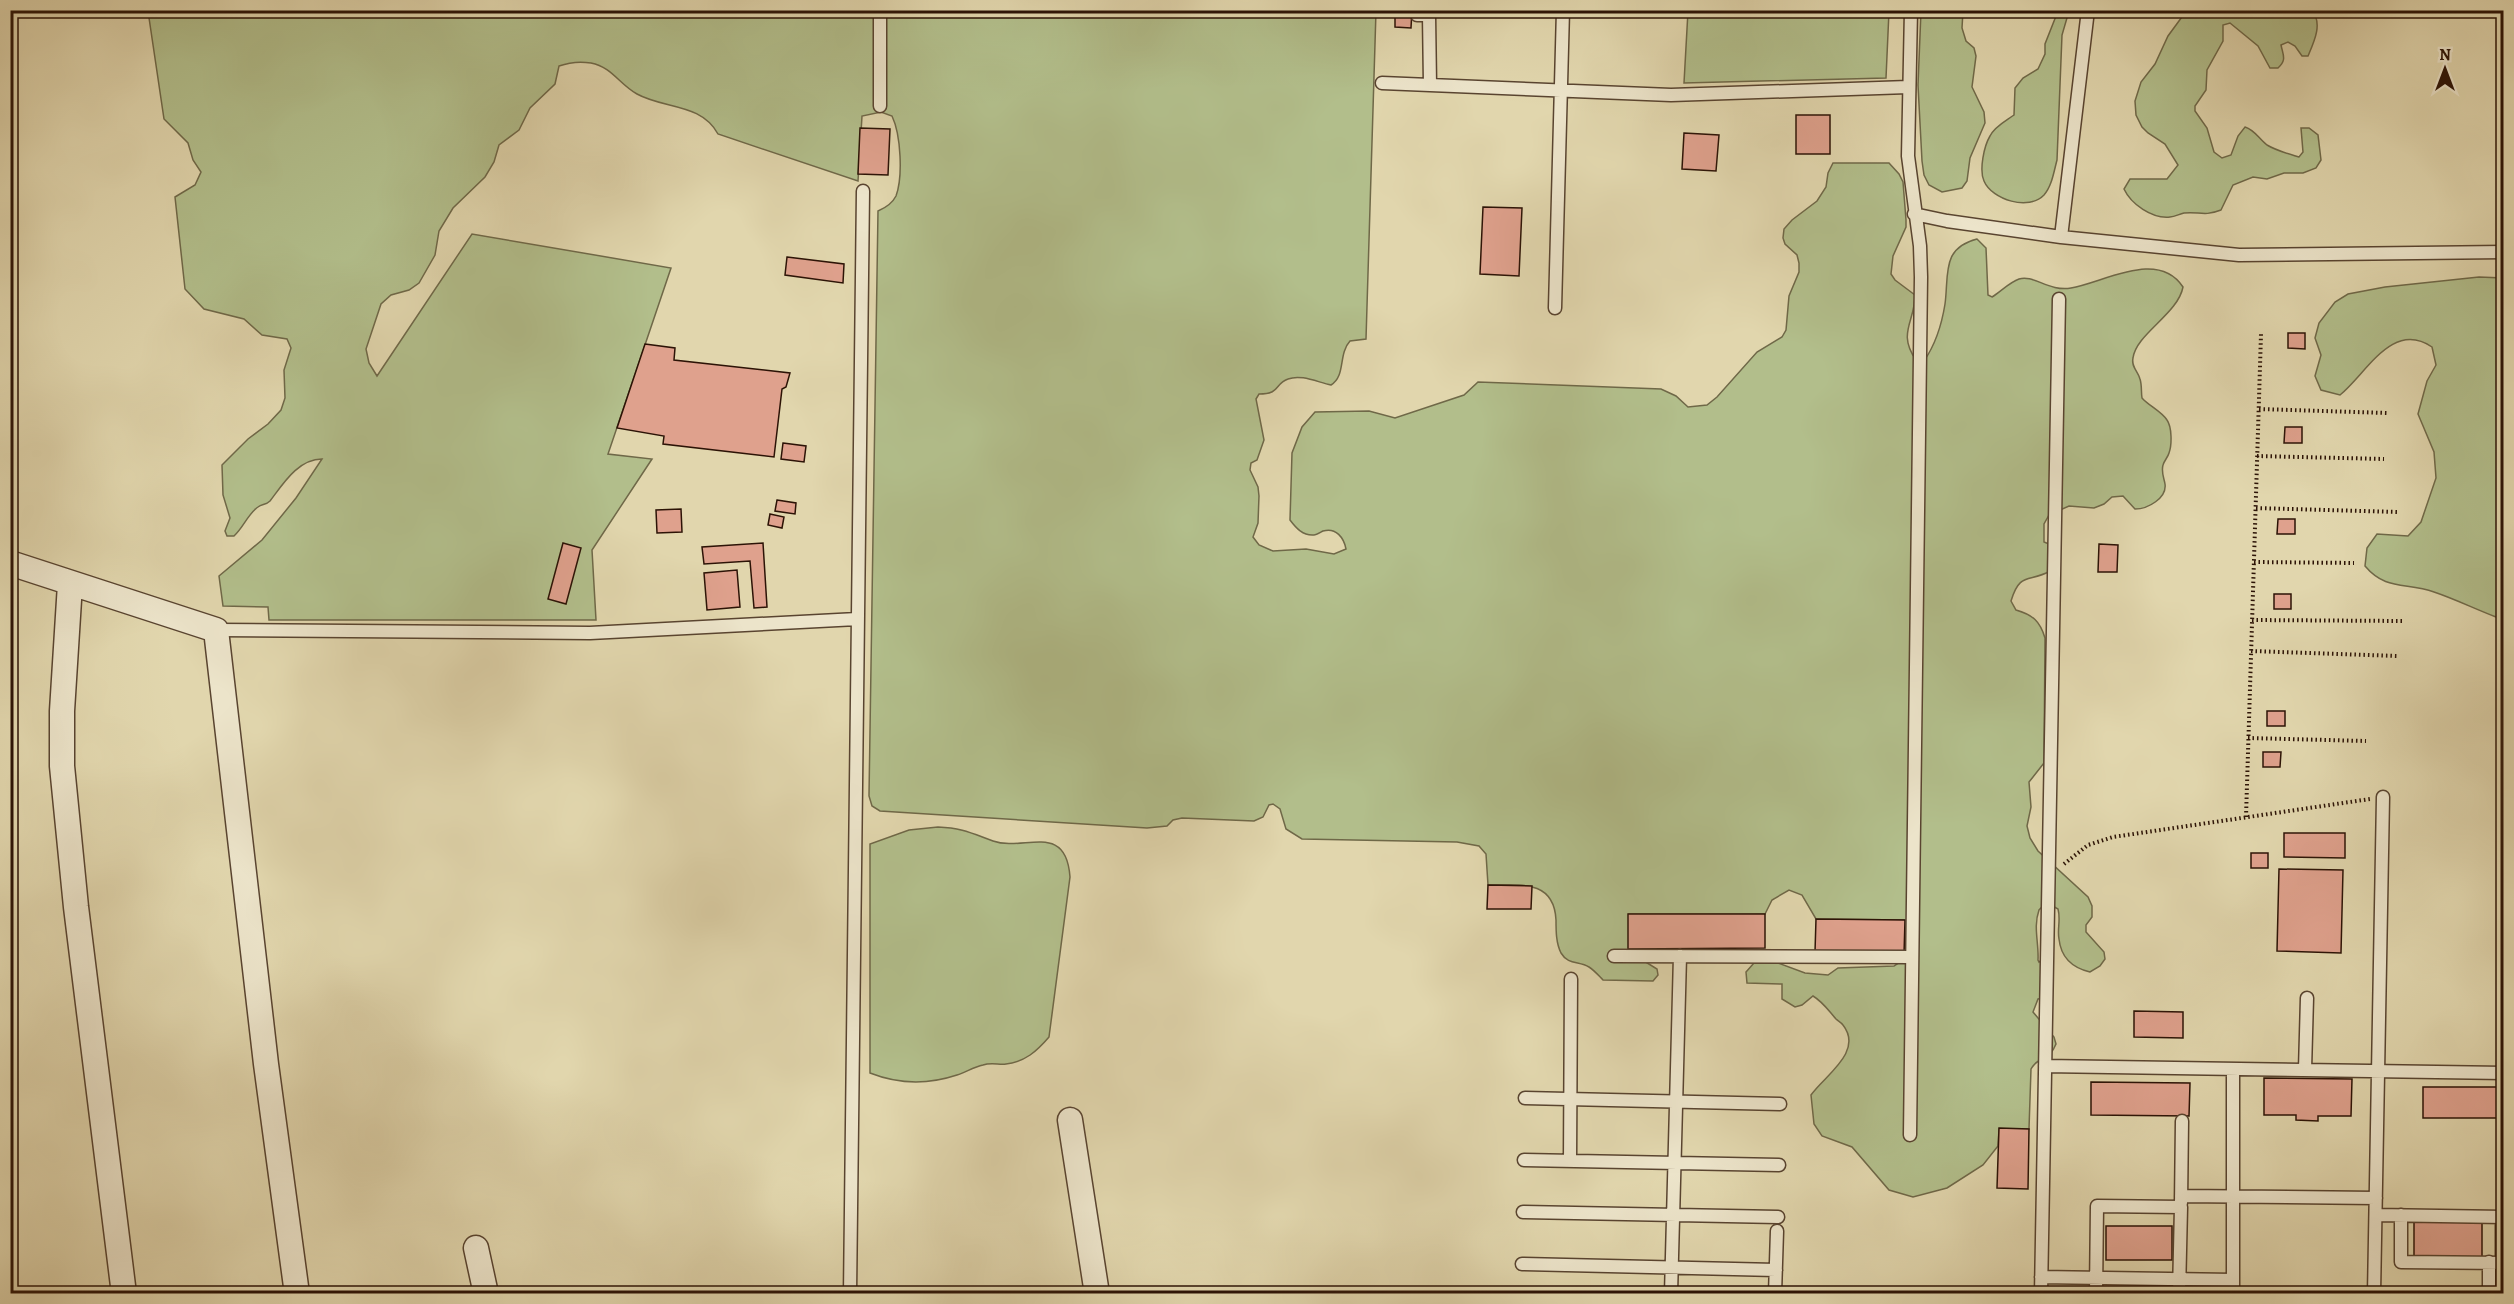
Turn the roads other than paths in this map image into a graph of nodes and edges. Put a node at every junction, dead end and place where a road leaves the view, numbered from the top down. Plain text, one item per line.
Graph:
1 (880, 10) edge
2 (1563, 10) edge
3 (1911, 10) edge
4 (2088, 10) edge
5 (1417, 15) dead end
6 (1382, 83) dead end
7 (1430, 85) junction
8 (1908, 87) junction
9 (1561, 91) junction
10 (880, 106) dead end
11 (863, 191) dead end
12 (1914, 214) junction
13 (2061, 237) junction
14 (2504, 252) edge
15 (2059, 299) dead end
16 (1555, 308) dead end
17 (10, 563) edge
18 (70, 584) junction
19 (858, 619) junction
20 (216, 630) junction
21 (2384, 797) road end
22 (1614, 956) dead end
23 (1680, 956) junction
24 (1912, 957) junction
25 (1571, 979) dead end
26 (2307, 998) dead end
27 (2045, 1066) junction
28 (2233, 1069) junction
29 (2305, 1070) junction
30 (2379, 1071) junction
31 (2504, 1073) edge
32 (1525, 1098) dead end
33 (1570, 1099) junction
34 (1676, 1102) junction
35 (1780, 1104) dead end
36 (1070, 1120) dead end
37 (2182, 1121) dead end
38 (1910, 1135) dead end
39 (1524, 1160) dead end
40 (1570, 1161) junction
41 (1674, 1163) junction
42 (1779, 1165) dead end
43 (2233, 1197) junction
44 (2376, 1198) junction
45 (2181, 1201) junction
46 (1523, 1212) dead end
47 (1673, 1215) junction
48 (2376, 1215) junction
49 (2401, 1215) junction
50 (1778, 1217) dead end
51 (2503, 1217) edge
52 (1777, 1231) dead end
53 (476, 1248) dead end
54 (2498, 1263) edge
55 (1522, 1264) dead end
56 (1671, 1268) junction
57 (1776, 1270) junction
58 (2041, 1277) junction
59 (2096, 1278) junction
60 (2180, 1279) junction
61 (2233, 1280) junction
62 (124, 1293) edge
63 (297, 1293) edge
64 (486, 1293) edge
65 (850, 1293) edge
66 (1097, 1293) edge
67 (1671, 1293) edge
68 (1775, 1293) edge
69 (2041, 1293) edge
70 (2096, 1293) edge
71 (2179, 1293) edge
72 (2233, 1293) edge
73 (2374, 1293) edge
74 (2489, 1293) edge

1 - 10 lane
2 - 9 lane
3 - 8 lane
4 - 13 lane
5 - 7 lane
6 - 7 lane
7 - 9 lane
8 - 9 lane
8 - 12 lane
9 - 16 lane
11 - 19 lane
12 - 13 lane
12 - 24 lane
13 - 14 lane
15 - 27 lane
17 - 18 street
18 - 20 street
18 - 62 street
19 - 20 lane
19 - 65 lane
20 - 63 street
21 - 30 lane
22 - 23 lane
23 - 24 lane
23 - 34 lane
24 - 38 lane
25 - 33 lane
26 - 29 lane
27 - 28 lane
27 - 58 lane
28 - 29 lane
28 - 43 lane
29 - 30 lane
30 - 31 lane
30 - 44 lane
32 - 33 lane
33 - 34 lane
33 - 40 lane
34 - 35 lane
34 - 41 lane
36 - 66 street
37 - 45 lane
39 - 40 lane
40 - 41 lane
41 - 42 lane
41 - 47 lane
43 - 44 lane
43 - 45 lane
43 - 61 lane
44 - 48 lane
45 - 59 lane
45 - 60 lane
46 - 47 lane
47 - 50 lane
47 - 56 lane
48 - 49 lane
48 - 73 lane
49 - 51 lane
49 - 54 lane
51 - 54 lane
52 - 57 lane
53 - 64 street
54 - 74 lane
55 - 56 lane
56 - 57 lane
56 - 67 lane
57 - 68 lane
58 - 59 lane
58 - 69 lane
59 - 60 lane
59 - 70 lane
60 - 61 lane
60 - 71 lane
61 - 72 lane

